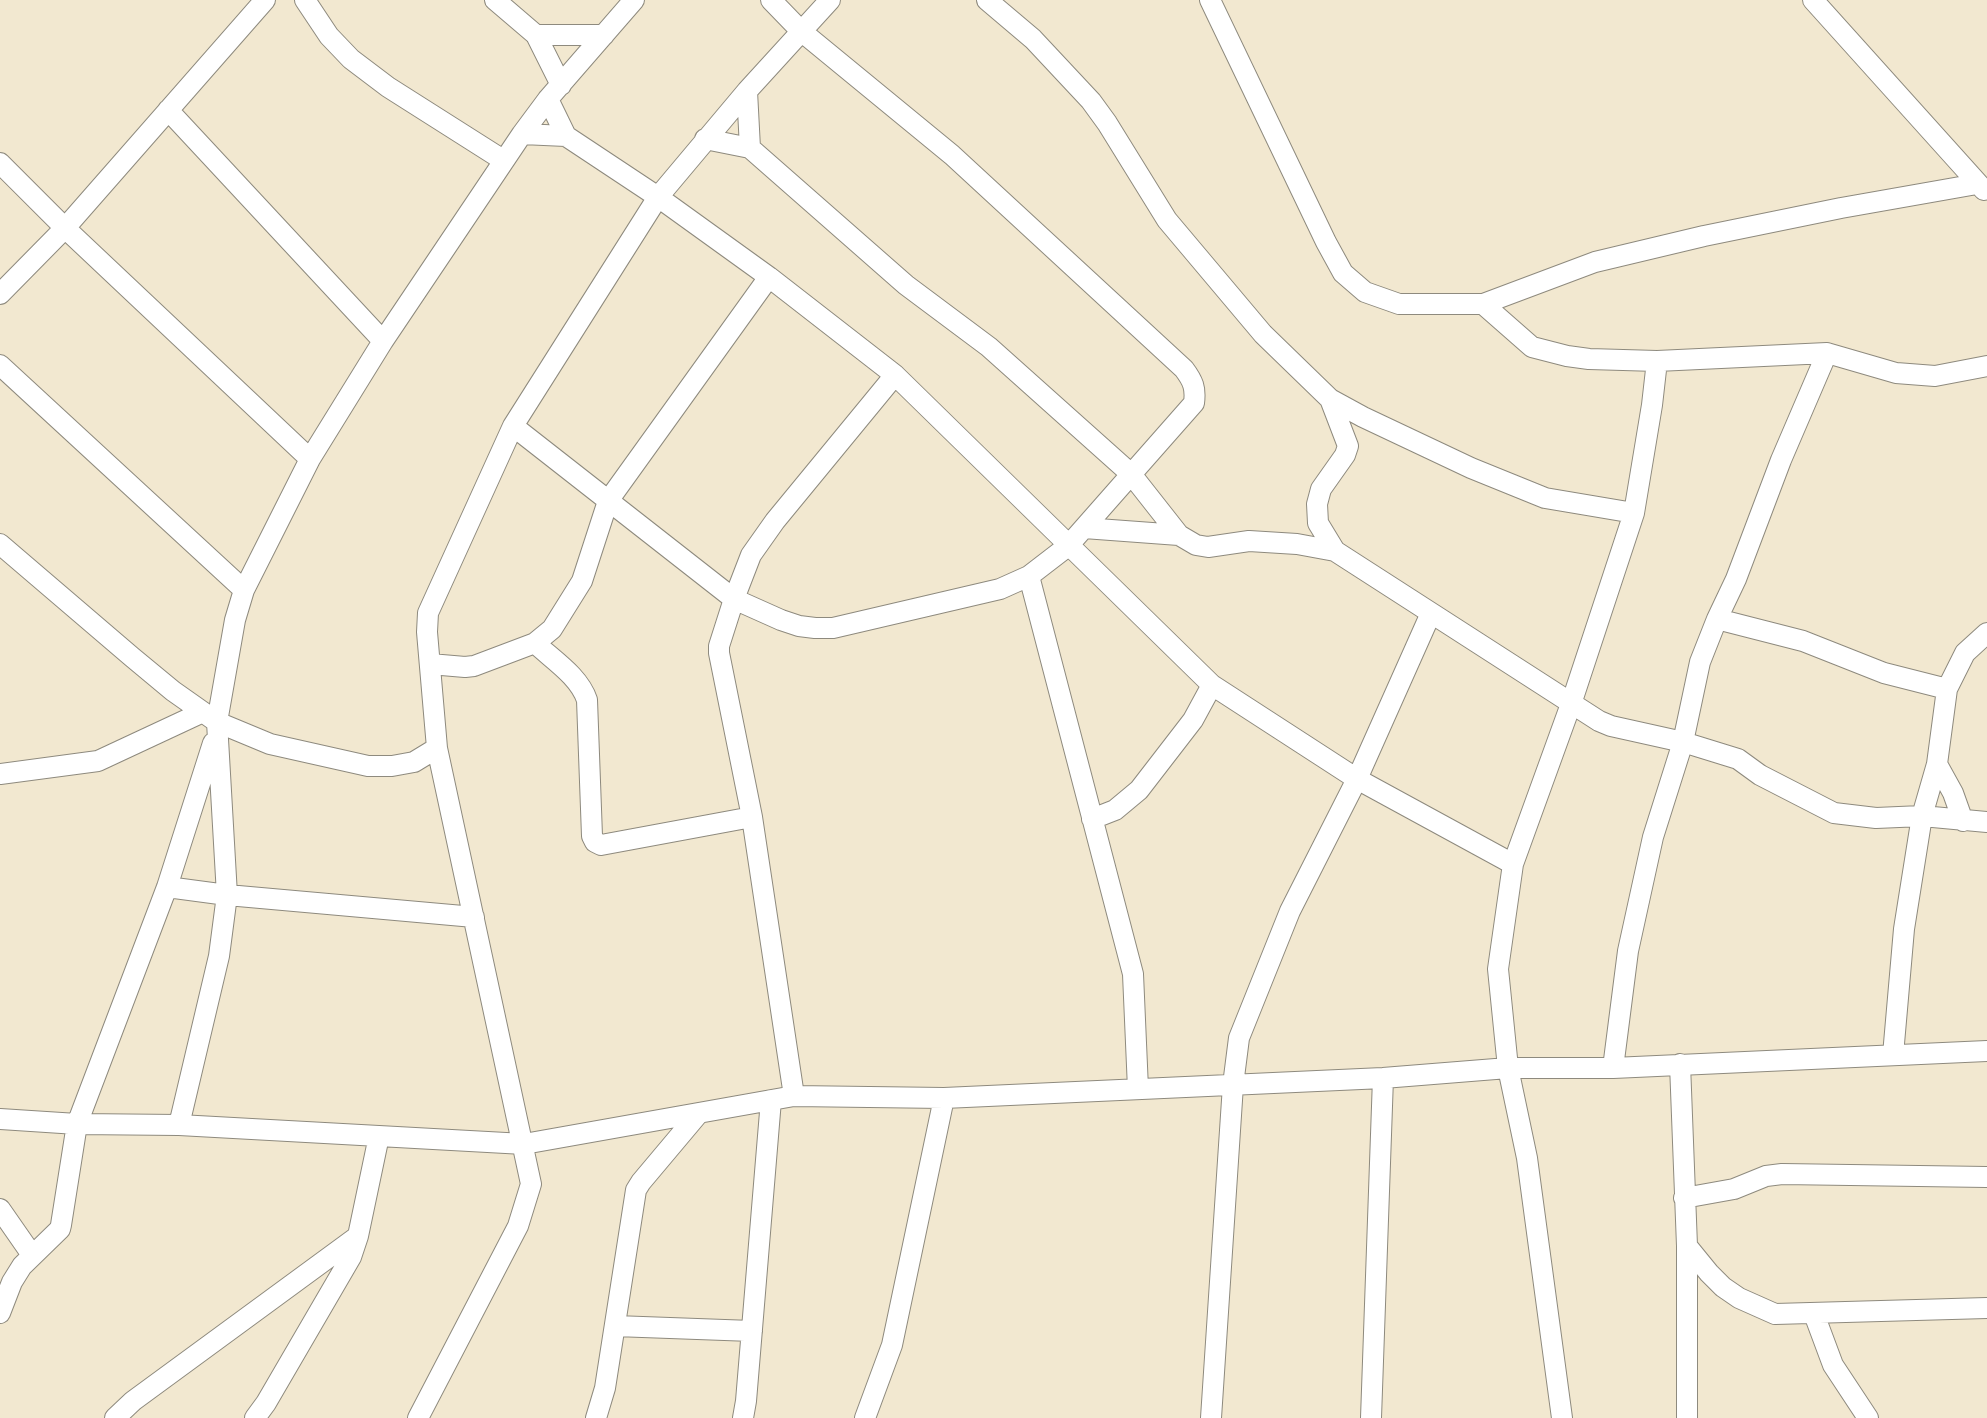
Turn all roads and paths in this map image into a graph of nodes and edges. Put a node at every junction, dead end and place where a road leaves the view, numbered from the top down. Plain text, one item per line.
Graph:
1 (265, 0) edge
2 (305, 0) edge
3 (495, 0) edge
4 (634, 0) edge
5 (771, 0) edge
6 (830, 0) edge
7 (987, 0) edge
8 (1210, 0) edge
9 (1813, 0) edge
10 (802, 31) junction
11 (536, 35) junction
12 (604, 35) junction
13 (748, 91) junction
14 (555, 92) junction
15 (168, 110) junction
16 (522, 134) junction
17 (566, 136) junction
18 (705, 139) junction
19 (750, 148) junction
20 (503, 160) junction
21 (0, 163) edge
22 (1982, 189) edge
23 (658, 196) junction
24 (65, 228) junction
25 (769, 277) junction
26 (0, 294) edge
27 (1483, 304) junction
28 (383, 341) junction
29 (1827, 354) junction
30 (1657, 361) junction
31 (0, 366) edge
32 (1987, 366) edge
33 (894, 375) junction
34 (1330, 399) junction
35 (512, 426) junction
36 (310, 459) junction
37 (1131, 474) junction
38 (608, 501) junction
39 (1634, 513) junction
40 (1084, 528) junction
41 (1179, 535) junction
42 (0, 544) edge
43 (1068, 546) junction
44 (1335, 551) junction
45 (1029, 576) junction
46 (244, 590) junction
47 (734, 599) junction
48 (1431, 613) junction
49 (1717, 619) junction
50 (1987, 633) edge
51 (535, 643) junction
52 (430, 664) junction
53 (1212, 685) junction
54 (1947, 689) junction
55 (1571, 704) junction
56 (212, 722) junction
57 (1683, 742) junction
58 (437, 748) junction
59 (1937, 764) junction
60 (0, 774) edge
61 (1357, 779) junction
62 (1922, 816) junction
63 (752, 817) junction
64 (1092, 819) junction
65 (1963, 821) junction
66 (1987, 822) edge
67 (1512, 864) junction
68 (167, 887) junction
69 (227, 895) junction
70 (474, 917) junction
71 (1987, 1051) edge
72 (1892, 1055) junction
73 (1680, 1064) junction
74 (1508, 1068) junction
75 (1613, 1068) junction
76 (1383, 1078) junction
77 (1233, 1085) junction
78 (1138, 1089) junction
79 (794, 1096) junction
80 (944, 1098) junction
81 (771, 1100) junction
82 (699, 1113) junction
83 (0, 1119) edge
84 (76, 1124) junction
85 (179, 1125) junction
86 (379, 1136) junction
87 (524, 1144) junction
88 (1987, 1177) edge
89 (1684, 1198) junction
90 (0, 1209) edge
91 (358, 1236) junction
92 (1687, 1246) junction
93 (32, 1255) junction
94 (1987, 1308) edge
95 (0, 1313) edge
96 (1814, 1314) junction
97 (615, 1326) junction
98 (752, 1331) junction
99 (115, 1418) edge
100 (255, 1418) edge
101 (418, 1418) edge
102 (596, 1418) edge
103 (743, 1418) edge
104 (866, 1418) edge
105 (1211, 1418) edge
106 (1370, 1418) edge
107 (1562, 1418) edge
108 (1686, 1418) edge
109 (1868, 1418) edge

1 - 15 street
2 - 20 street
3 - 11 street
4 - 12 street
5 - 10 street
6 - 10 street
7 - 34 street
8 - 27 street
9 - 22 street
10 - 13 street
10 - 37 street
11 - 12 street
11 - 14 street
12 - 14 street
13 - 18 street
13 - 19 street
14 - 16 street
14 - 17 street
15 - 24 street
15 - 28 street
16 - 17 street
16 - 20 street
17 - 23 street
18 - 19 street
18 - 23 street
19 - 37 street
20 - 28 street
21 - 24 street
22 - 27 street
23 - 25 street
23 - 35 street
24 - 26 street
24 - 36 street
25 - 33 street
25 - 38 street
27 - 30 street
28 - 36 street
29 - 30 street
29 - 32 street
29 - 49 street
30 - 39 street
31 - 46 street
33 - 43 street
33 - 47 street
34 - 39 street
34 - 44 street
35 - 38 street
35 - 52 street
36 - 46 street
37 - 40 street
37 - 41 street
38 - 47 street
38 - 51 street
39 - 55 street
40 - 41 street
40 - 43 street
41 - 44 street
42 - 56 street
43 - 45 street
43 - 53 street
44 - 48 street
45 - 47 street
45 - 64 street
46 - 56 street
47 - 63 street
48 - 55 street
48 - 61 street
49 - 54 street
49 - 57 street
50 - 54 street
51 - 52 street
51 - 63 street
52 - 58 street
53 - 61 street
53 - 64 street
54 - 59 street
55 - 57 street
55 - 67 street
56 - 58 street
56 - 60 street
56 - 68 street
56 - 69 street
57 - 62 street
57 - 75 street
58 - 70 street
59 - 62 street
59 - 65 street
61 - 67 street
61 - 77 street
62 - 65 street
62 - 72 street
63 - 79 street
64 - 78 street
65 - 66 street
67 - 74 street
68 - 69 street
68 - 84 street
69 - 70 street
69 - 85 street
70 - 87 street
71 - 72 street
72 - 73 street
73 - 75 street
73 - 89 street
74 - 75 street
74 - 76 street
74 - 107 street
76 - 77 street
76 - 106 street
77 - 78 street
77 - 105 street
78 - 80 street
79 - 80 street
79 - 81 street
80 - 104 street
81 - 82 street
81 - 98 street
82 - 87 street
82 - 97 street
83 - 84 street
84 - 85 street
84 - 93 street
85 - 86 street
86 - 87 street
86 - 91 street
87 - 101 street
88 - 89 street
89 - 92 street
90 - 93 street
91 - 99 street
91 - 100 street
92 - 96 street
92 - 108 street
93 - 95 street
94 - 96 street
96 - 109 street
97 - 98 street
97 - 102 street
98 - 103 street

